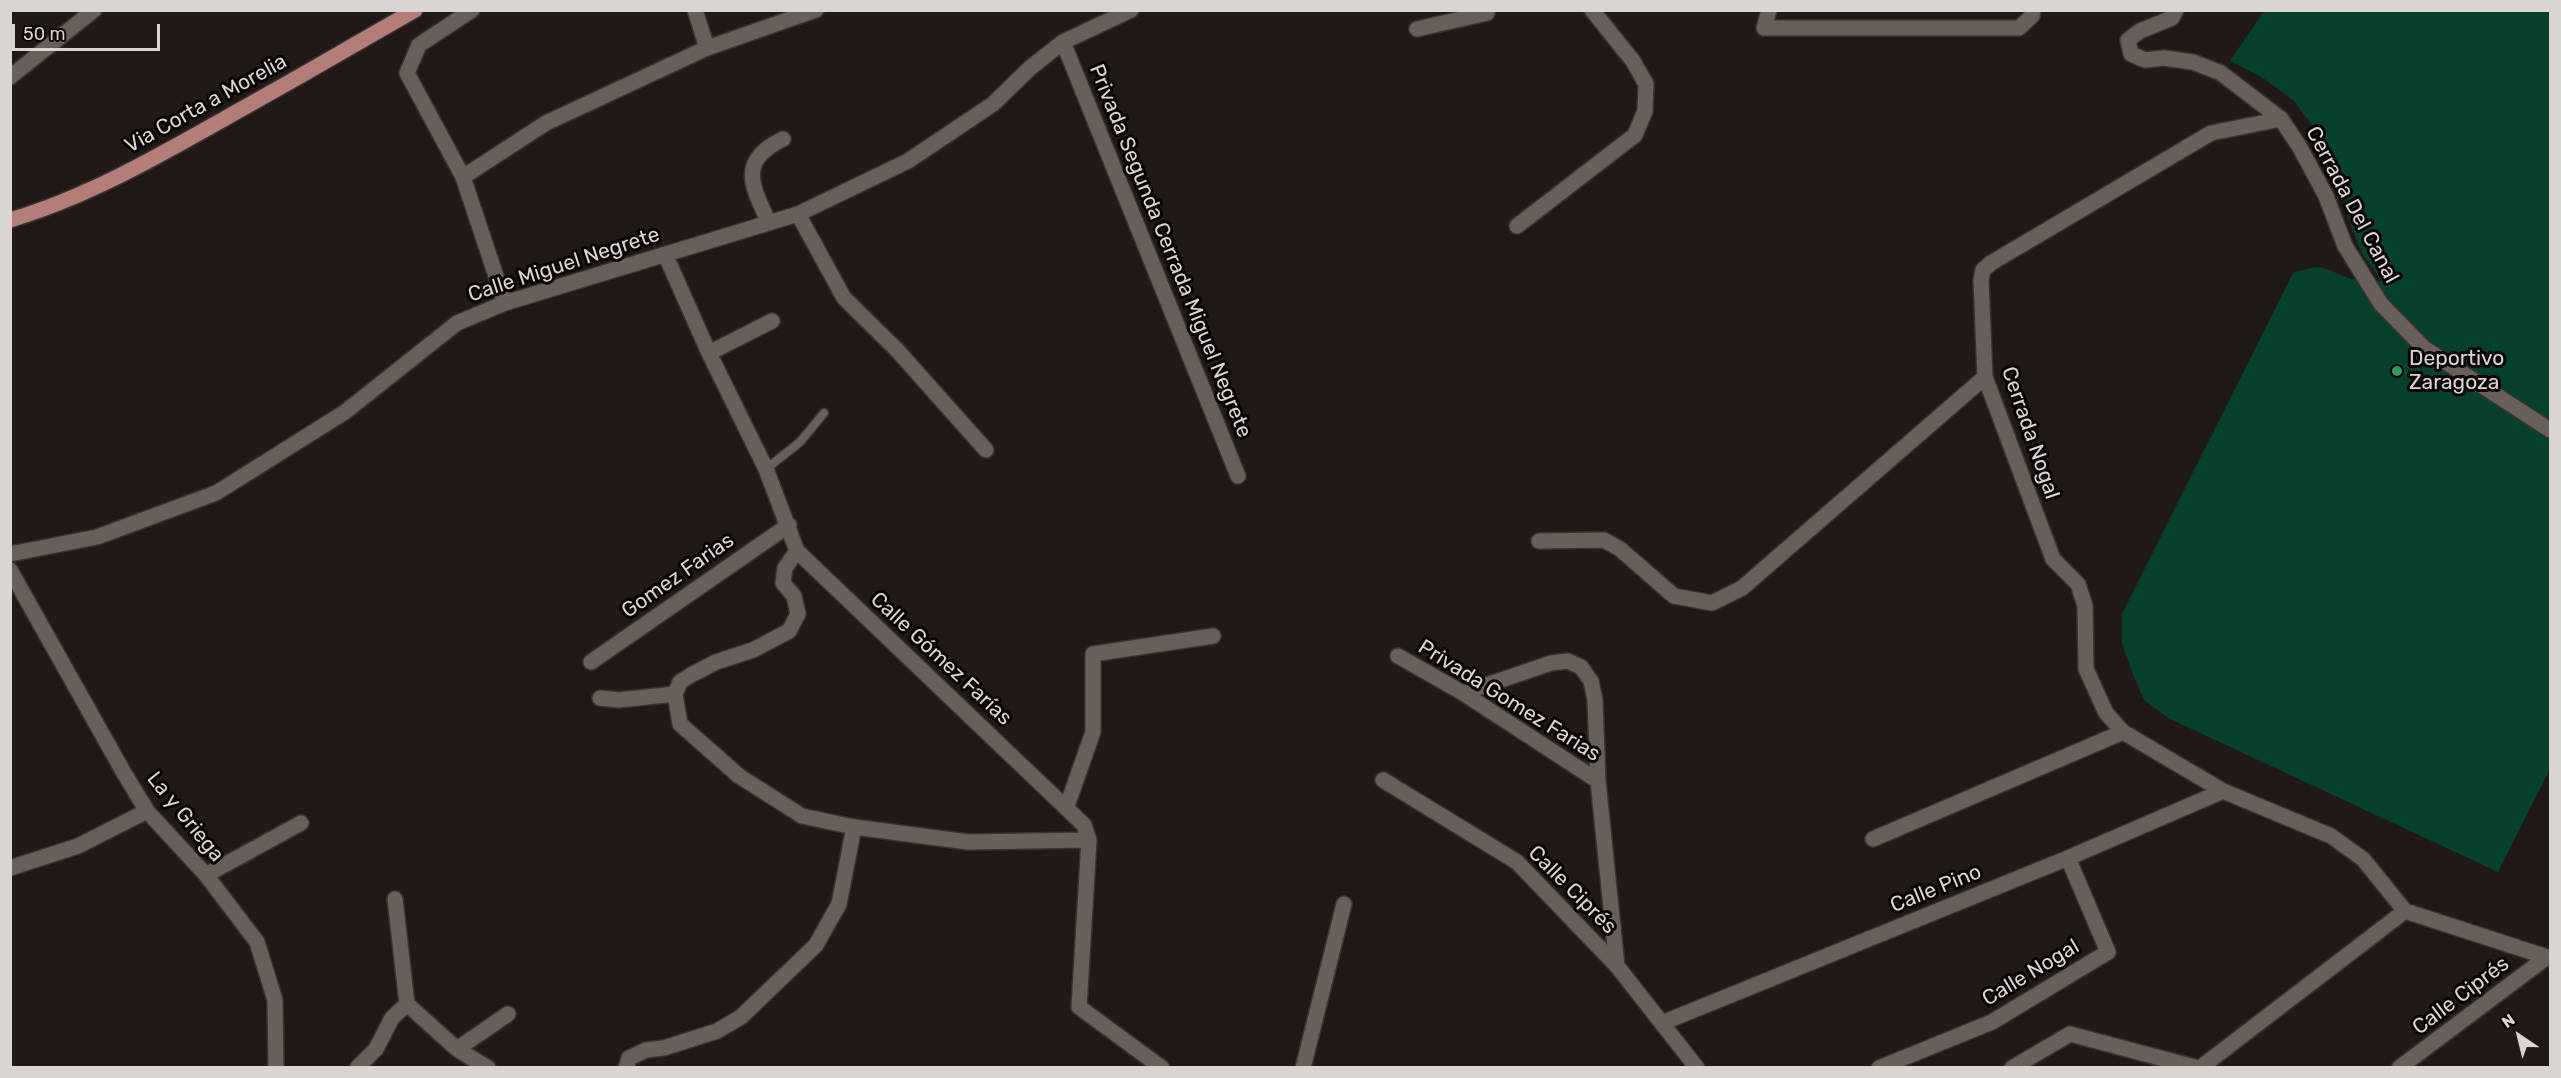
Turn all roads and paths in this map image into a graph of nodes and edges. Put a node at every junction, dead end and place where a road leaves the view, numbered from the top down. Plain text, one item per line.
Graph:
1 (94, 10) edge
2 (415, 10) edge
3 (472, 10) edge
4 (695, 10) edge
5 (816, 10) edge
6 (1131, 10) edge
7 (1486, 10) edge
8 (1592, 10) edge
9 (1769, 10) edge
10 (2033, 10) edge
11 (2176, 10) edge
12 (1417, 29) dead end
13 (1063, 42) junction
14 (707, 48) junction
15 (10, 76) edge
16 (2281, 119) junction
17 (783, 139) dead end
18 (463, 177) junction
19 (798, 214) junction
20 (10, 220) edge
21 (769, 223) junction
22 (1517, 226) dead end
23 (665, 254) junction
24 (505, 303) junction
25 (772, 321) dead end
26 (709, 353) junction
27 (1985, 377) junction
28 (824, 413) dead end
29 (2550, 430) edge
30 (986, 450) dead end
31 (765, 469) junction
32 (1238, 476) dead end
33 (789, 525) junction
34 (1539, 541) dead end
35 (797, 551) junction
36 (10, 554) edge
37 (10, 570) edge
38 (1213, 636) dead end
39 (1398, 656) dead end
40 (591, 662) dead end
41 (1462, 693) junction
42 (675, 694) junction
43 (600, 698) dead end
44 (2123, 732) junction
45 (1383, 780) dead end
46 (1598, 781) junction
47 (2223, 791) junction
48 (1067, 806) junction
49 (147, 810) junction
50 (301, 823) dead end
51 (854, 827) junction
52 (1873, 839) dead end
53 (1089, 840) junction
54 (2068, 858) junction
55 (10, 868) edge
56 (206, 875) junction
57 (395, 900) dead end
58 (1344, 904) dead end
59 (2405, 911) junction
60 (2549, 958) edge
61 (1617, 966) junction
62 (407, 1004) junction
63 (508, 1014) dead end
64 (1662, 1023) junction
65 (458, 1049) junction
66 (276, 1068) edge
67 (357, 1068) edge
68 (488, 1068) edge
69 (626, 1068) edge
70 (1162, 1068) edge
71 (1303, 1068) edge
72 (1697, 1068) edge
73 (1879, 1068) edge
74 (2012, 1068) edge
75 (2199, 1068) edge
76 (2399, 1068) edge

1 - 15 street
2 - 20 main road, Via Corta a Morelia
3 - 18 street
4 - 14 street
5 - 14 street
6 - 13 street, Calle Miguel Negrete
7 - 12 street
8 - 22 street
9 - 10 street
11 - 16 street, Cerrada Del Canal
13 - 19 street, Calle Miguel Negrete
13 - 32 street, Privada Segunda Cerrada Miguel Negrete
14 - 18 street
16 - 27 street, Cerrada Nogal
16 - 29 street, Cerrada Del Canal
17 - 21 street
18 - 24 street
19 - 21 street, Calle Miguel Negrete
19 - 30 street
21 - 23 street, Calle Miguel Negrete
23 - 24 street, Calle Miguel Negrete
23 - 26 street, Calle Gómez Farías
24 - 36 street, Calle Miguel Negrete
25 - 26 street
26 - 31 street, Calle Gómez Farías
27 - 34 street
27 - 44 street, Cerrada Nogal
28 - 31 lane
31 - 33 street, Calle Gómez Farías
33 - 35 street, Calle Gómez Farías
33 - 40 street, Gomez Farias
35 - 42 street
35 - 48 street, Calle Gómez Farías
37 - 49 street, La y Griega
38 - 48 street
39 - 41 street, Privada Gomez Farias
41 - 46 street, Privada Gomez Farias
41 - 46 street
42 - 43 street
42 - 51 street
44 - 47 street, Cerrada Nogal
44 - 52 street
45 - 61 street, Calle Ciprés
46 - 61 street
47 - 54 street, Calle Pino
47 - 59 street, Cerrada Nogal
48 - 53 street, Calle Gómez Farías
49 - 55 street
49 - 56 street, La y Griega
50 - 56 street
51 - 53 street
51 - 69 street
53 - 70 street
54 - 64 street, Calle Pino
54 - 73 street, Calle Nogal
56 - 66 street, La y Griega
57 - 62 street
58 - 71 street
59 - 60 street
59 - 75 street
60 - 76 street, Calle Ciprés
61 - 64 street, Calle Ciprés
62 - 65 street
62 - 67 street
63 - 65 street
64 - 72 street, Calle Ciprés
65 - 68 street
74 - 75 street

